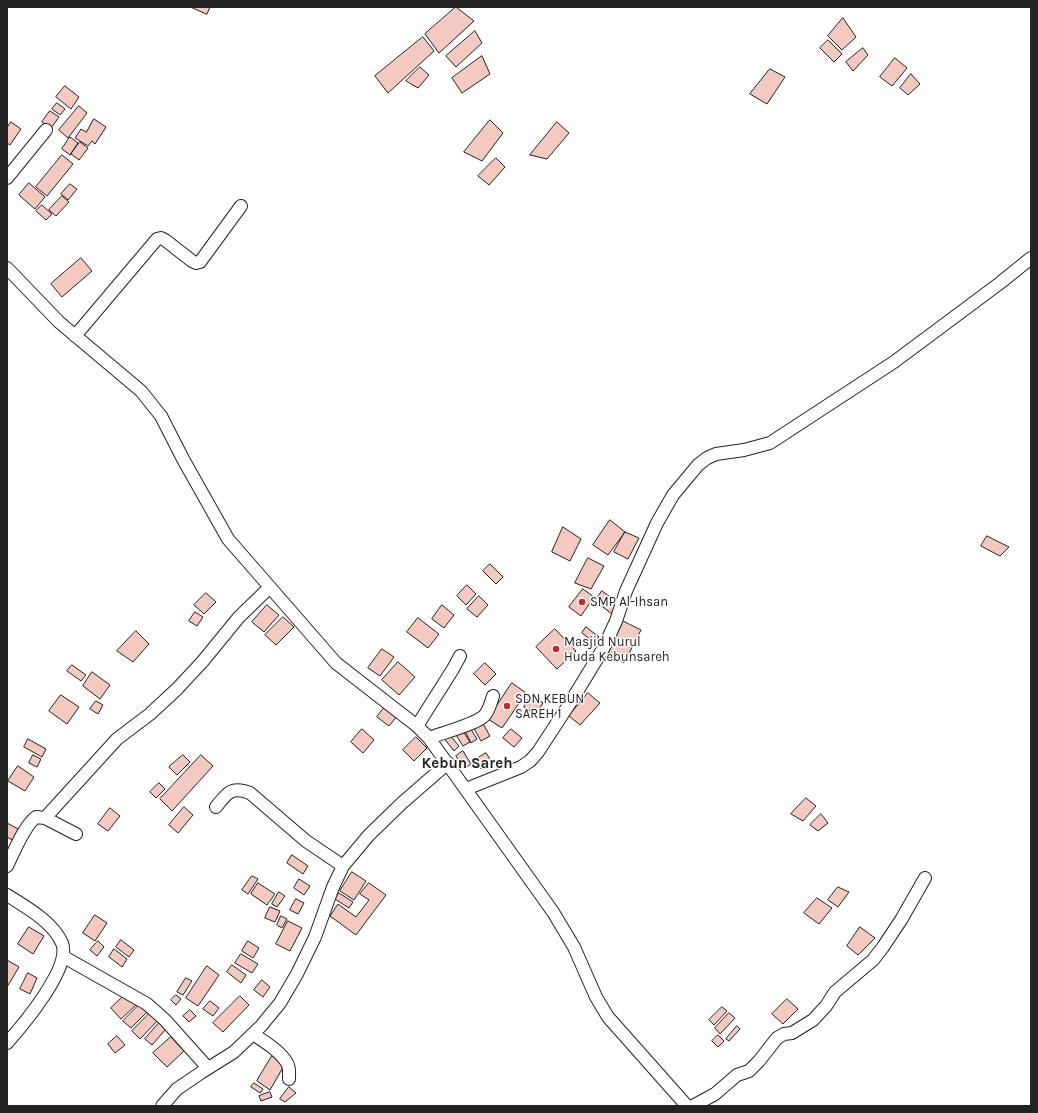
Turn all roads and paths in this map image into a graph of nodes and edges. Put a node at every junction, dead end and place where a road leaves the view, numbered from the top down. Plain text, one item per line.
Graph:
1 (46, 130) dead end
2 (7, 176) edge
3 (241, 206) dead end
4 (1031, 258) edge
5 (7, 268) edge
6 (75, 336) junction
7 (270, 587) junction
8 (460, 656) dead end
9 (493, 696) dead end
10 (417, 726) junction
11 (429, 738) junction
12 (448, 763) junction
13 (466, 789) junction
14 (216, 808) dead end
15 (45, 818) junction
16 (76, 834) dead end
17 (10, 851) edge
18 (7, 866) edge
19 (343, 866) junction
20 (925, 878) dead end
21 (7, 895) edge
22 (64, 957) junction
23 (253, 1034) junction
24 (7, 1043) edge
25 (208, 1068) junction
26 (289, 1079) dead end
27 (162, 1106) edge
28 (687, 1106) edge
29 (693, 1106) edge

1 - 2 street
3 - 6 street
4 - 13 street
5 - 6 street
6 - 7 street
7 - 10 street
7 - 15 street
8 - 10 street
9 - 11 street
10 - 11 street
11 - 12 street
12 - 13 street
12 - 19 street
13 - 28 street
14 - 19 street
15 - 16 street
15 - 17 street
17 - 18 street
19 - 23 street
20 - 29 street
21 - 22 street
22 - 24 street
22 - 25 street
23 - 25 street
23 - 26 street
25 - 27 street

